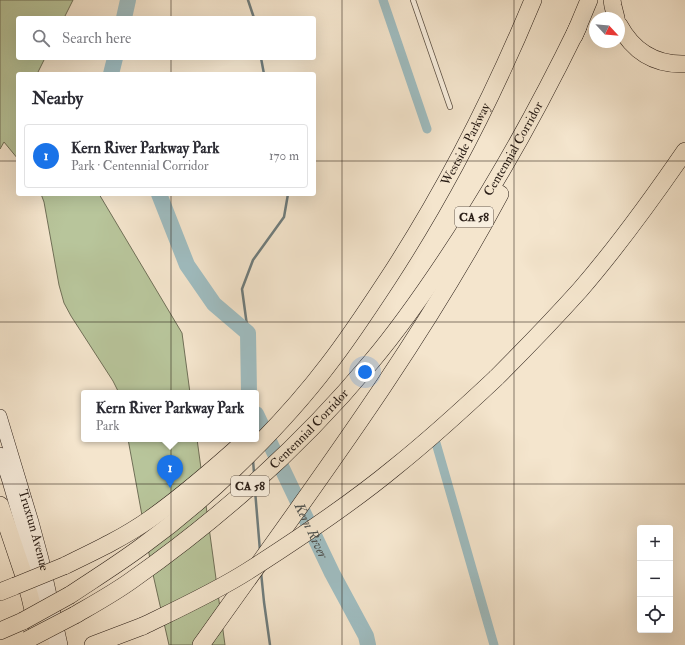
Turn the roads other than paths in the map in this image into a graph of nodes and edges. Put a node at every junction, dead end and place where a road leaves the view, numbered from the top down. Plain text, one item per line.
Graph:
1 (413, 0) edge
2 (533, 0) edge
3 (589, 0) edge
4 (612, 0) edge
5 (614, 12) edge
6 (578, 27) junction
7 (625, 35) edge
8 (685, 64) edge
9 (450, 107) dead end
10 (685, 151) edge
11 (338, 348) junction
12 (0, 416) edge
13 (259, 428) edge
14 (244, 442) edge
15 (0, 454) edge
16 (0, 505) edge
17 (7, 589) edge
18 (0, 631) edge
19 (28, 643) edge
20 (50, 645) edge
21 (61, 645) edge
22 (94, 645) edge
23 (201, 645) edge

1 - 9 lane
2 - 11 highway, Westside Parkway
3 - 6 highway
4 - 5 highway
6 - 19 highway, Centennial Corridor / CA 58, bridge
6 - 23 highway, bridge
7 - 8 highway
10 - 22 highway, bridge
11 - 13 highway
11 - 18 highway, Centennial Corridor / CA 58, bridge
12 - 21 main road, Truxtun Avenue
14 - 17 highway, bridge
15 - 20 main road, Truxtun Avenue
16 - 19 highway

